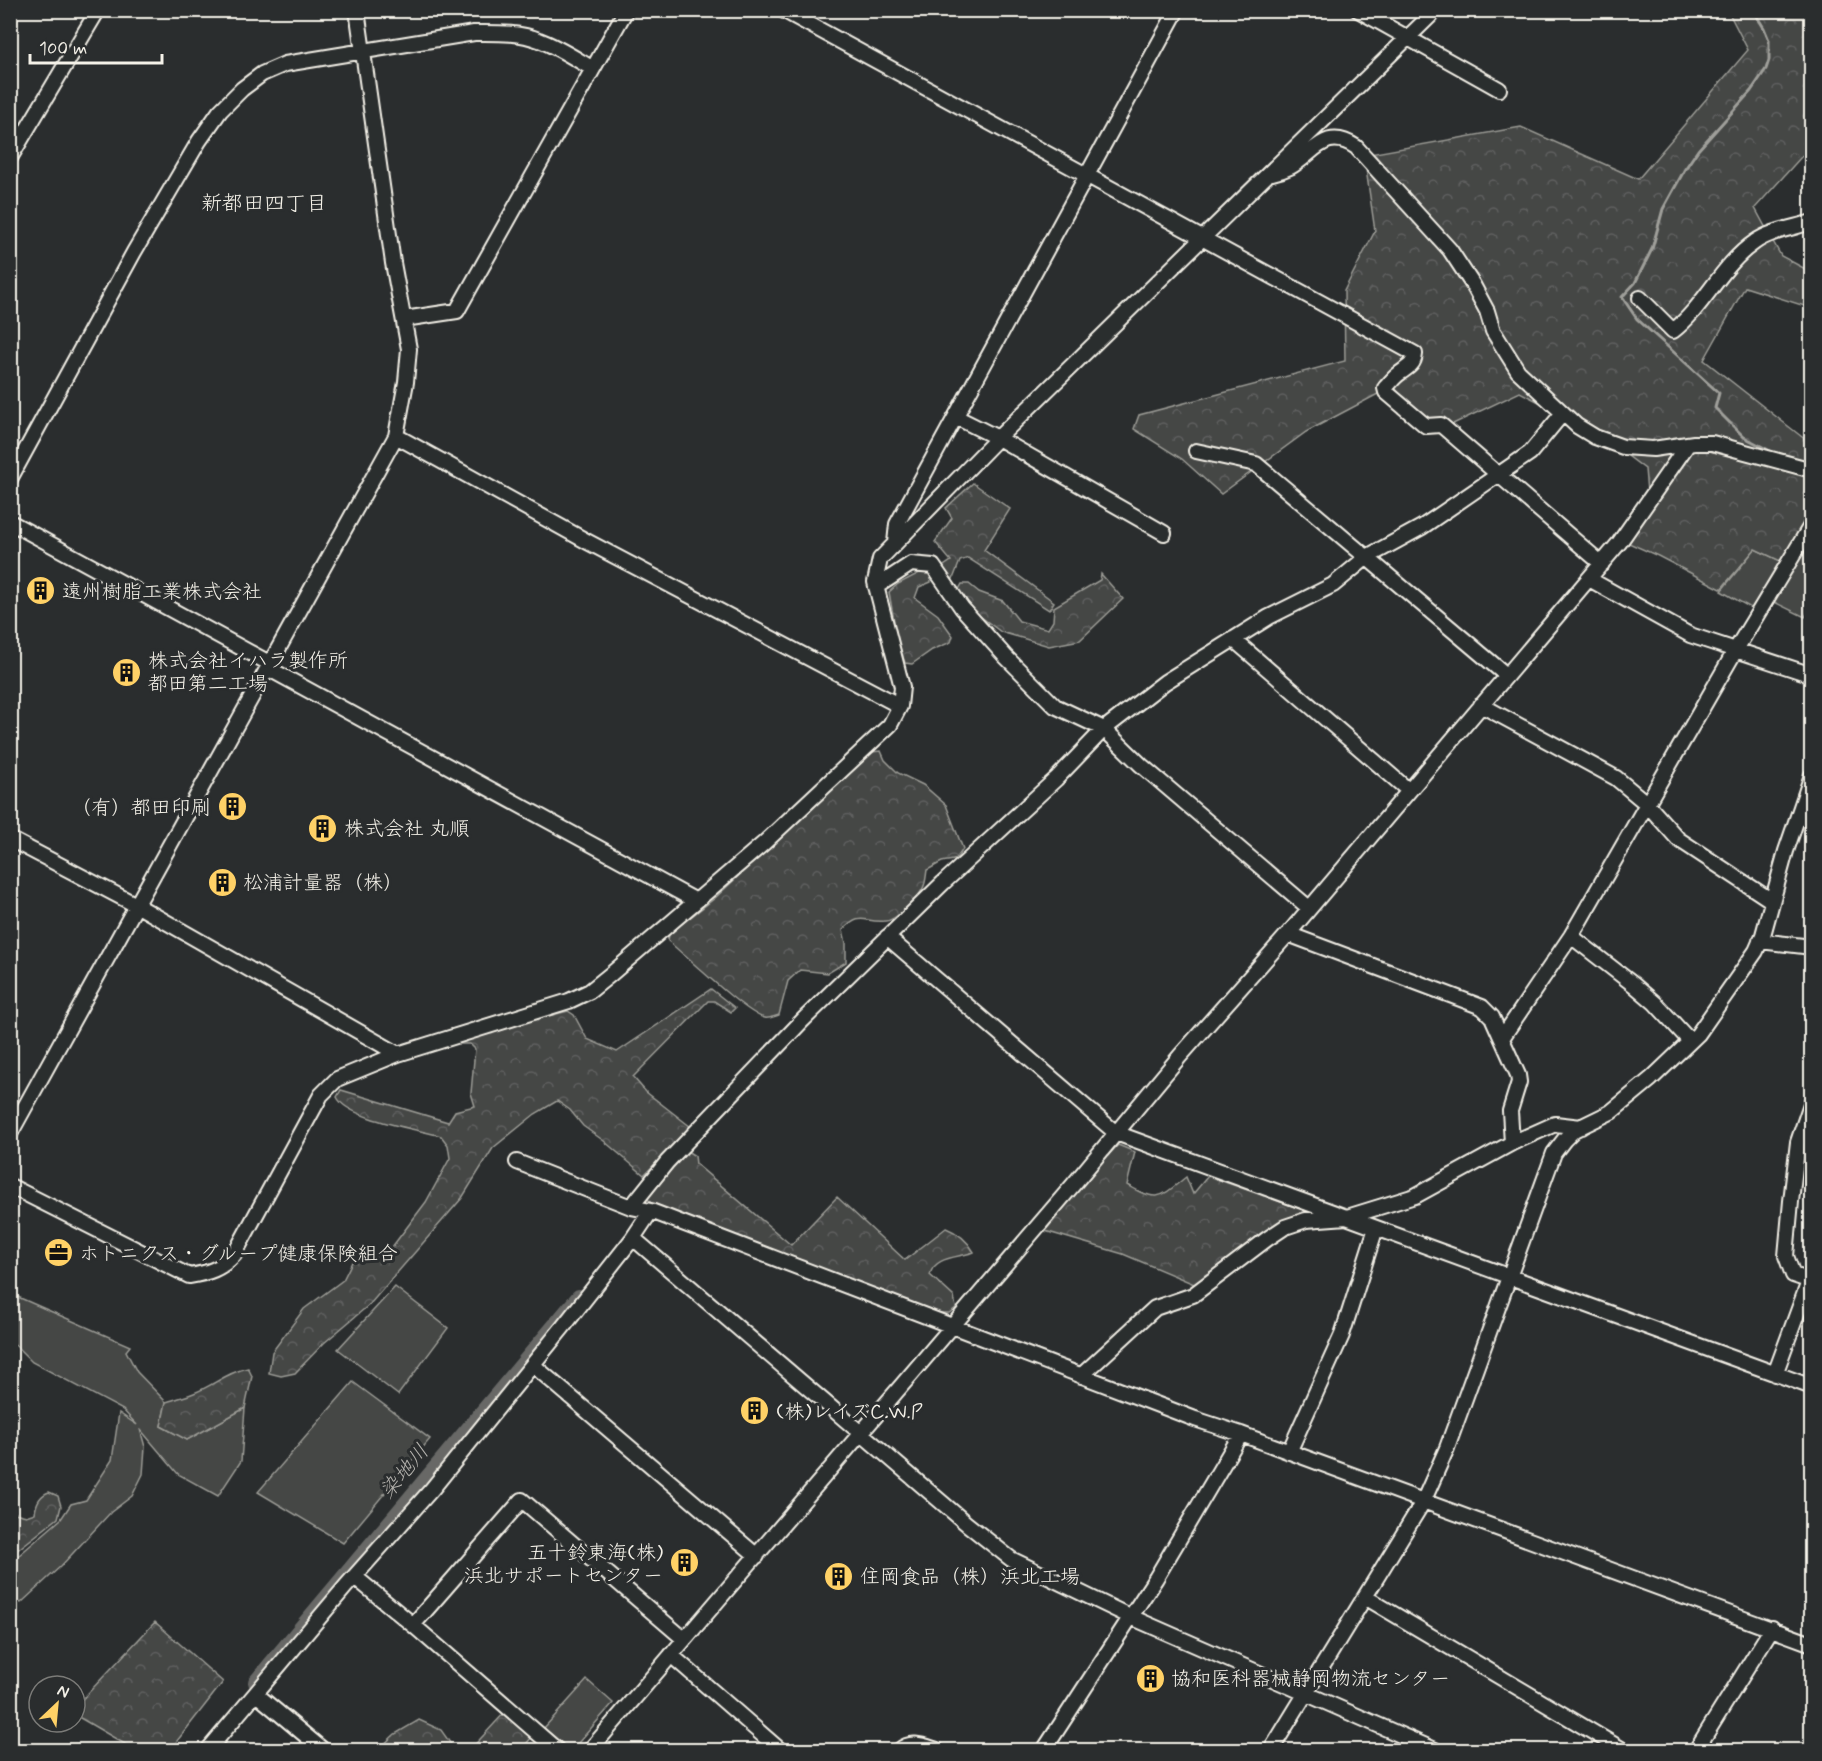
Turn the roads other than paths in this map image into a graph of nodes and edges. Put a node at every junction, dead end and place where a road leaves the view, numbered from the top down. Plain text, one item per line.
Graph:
1 (99, 10) edge
2 (357, 10) edge
3 (626, 10) edge
4 (783, 10) edge
5 (1177, 10) edge
6 (1358, 10) edge
7 (1436, 10) edge
8 (1408, 38) junction
9 (363, 51) junction
10 (593, 69) junction
11 (1499, 89) dead end
12 (10, 158) edge
13 (1269, 174) junction
14 (1088, 175) junction
15 (1812, 222) edge
16 (1203, 238) junction
17 (1640, 298) dead end
18 (404, 319) junction
19 (1563, 413) junction
20 (956, 417) junction
21 (396, 436) junction
22 (998, 438) junction
23 (1688, 444) junction
24 (1196, 451) dead end
25 (1812, 470) edge
26 (1498, 474) junction
27 (10, 479) edge
28 (10, 522) edge
29 (1812, 525) edge
30 (1164, 533) dead end
31 (895, 543) junction
32 (1367, 557) junction
33 (1602, 564) junction
34 (1589, 579) junction
35 (876, 587) junction
36 (1233, 639) junction
37 (1735, 651) junction
38 (269, 663) junction
39 (1506, 675) junction
40 (1812, 675) edge
41 (1481, 705) junction
42 (900, 706) junction
43 (1104, 729) junction
44 (1812, 775) edge
45 (1408, 790) junction
46 (1808, 795) edge
47 (1646, 803) junction
48 (10, 839) edge
49 (696, 901) junction
50 (1772, 901) junction
51 (138, 906) junction
52 (1309, 908) junction
53 (1288, 934) junction
54 (1571, 936) junction
55 (887, 937) junction
56 (1760, 941) junction
57 (1812, 947) edge
58 (1502, 1038) junction
59 (1690, 1041) junction
60 (398, 1054) junction
61 (1812, 1101) edge
62 (1581, 1127) junction
63 (1116, 1133) junction
64 (10, 1134) edge
65 (1512, 1143) junction
66 (517, 1162) dead end
67 (10, 1186) edge
68 (632, 1207) junction
69 (651, 1211) junction
70 (1347, 1217) junction
71 (1376, 1228) junction
72 (633, 1238) junction
73 (1509, 1277) junction
74 (1811, 1281) edge
75 (951, 1327) junction
76 (533, 1365) junction
77 (1775, 1374) junction
78 (1081, 1376) junction
79 (1812, 1388) edge
80 (860, 1433) junction
81 (1241, 1434) junction
82 (1289, 1452) junction
83 (1423, 1502) junction
84 (757, 1556) junction
85 (355, 1577) junction
86 (1365, 1597) junction
87 (1131, 1617) junction
88 (413, 1625) junction
89 (1772, 1628) junction
90 (684, 1639) junction
91 (1812, 1644) edge
92 (671, 1655) junction
93 (256, 1694) junction
94 (1305, 1694) junction
95 (208, 1750) edge
96 (323, 1750) edge
97 (557, 1750) edge
98 (590, 1750) edge
99 (780, 1750) edge
100 (900, 1750) edge
101 (937, 1750) edge
102 (1044, 1750) edge
103 (1271, 1750) edge
104 (1435, 1750) edge
105 (1623, 1750) edge
106 (1696, 1750) edge

1 - 12 street
2 - 9 street
3 - 10 street
4 - 14 street
5 - 14 street
6 - 8 street
7 - 8 street
8 - 11 street
8 - 13 street
9 - 10 street
9 - 18 street
9 - 27 street
10 - 18 street
13 - 16 street
13 - 19 street
14 - 16 street
14 - 20 street
15 - 17 street
16 - 22 street
16 - 26 street
18 - 21 street
19 - 23 street
19 - 26 street
20 - 22 street
20 - 31 street
21 - 38 street
21 - 42 street
22 - 30 street
22 - 31 street
23 - 25 street
23 - 33 street
24 - 32 street
26 - 32 street
26 - 33 street
28 - 38 street
29 - 37 street
31 - 35 street
32 - 36 street
32 - 39 street
33 - 34 street
34 - 37 street
34 - 39 street
35 - 42 street
35 - 43 street
36 - 43 street
36 - 45 street
37 - 40 street
37 - 47 street
38 - 49 street
38 - 51 street
39 - 41 street
41 - 45 street
41 - 47 street
42 - 49 street
43 - 52 street
43 - 55 street
44 - 46 street
45 - 52 street
46 - 50 street
47 - 50 street
47 - 54 street
48 - 51 street
49 - 60 street
50 - 56 street
51 - 60 street
51 - 64 street
52 - 53 street
53 - 58 street
53 - 63 street
54 - 58 street
54 - 59 street
55 - 63 street
55 - 68 street
56 - 57 street
56 - 59 street
58 - 65 street
59 - 62 street
60 - 67 street
61 - 74 street
62 - 65 street
62 - 73 street
63 - 70 street
63 - 75 street
65 - 70 street
66 - 68 street
68 - 69 street
69 - 72 street
69 - 75 street
70 - 71 street
70 - 78 street
71 - 73 street
71 - 82 street
72 - 76 street
72 - 80 street
73 - 77 street
73 - 83 street
74 - 77 street
75 - 78 street
75 - 80 street
76 - 84 street
76 - 85 street
77 - 79 street
78 - 81 street
80 - 84 street
80 - 87 street
81 - 82 street
81 - 87 street
82 - 83 street
83 - 86 street
83 - 89 street
84 - 90 street
85 - 88 street
85 - 93 street
86 - 94 street
86 - 105 street
87 - 94 street
87 - 102 street
88 - 90 street
88 - 97 street
89 - 91 street
89 - 106 street
90 - 92 street
92 - 98 street
92 - 99 street
93 - 95 street
93 - 96 street
94 - 103 street
94 - 104 street
100 - 101 street

